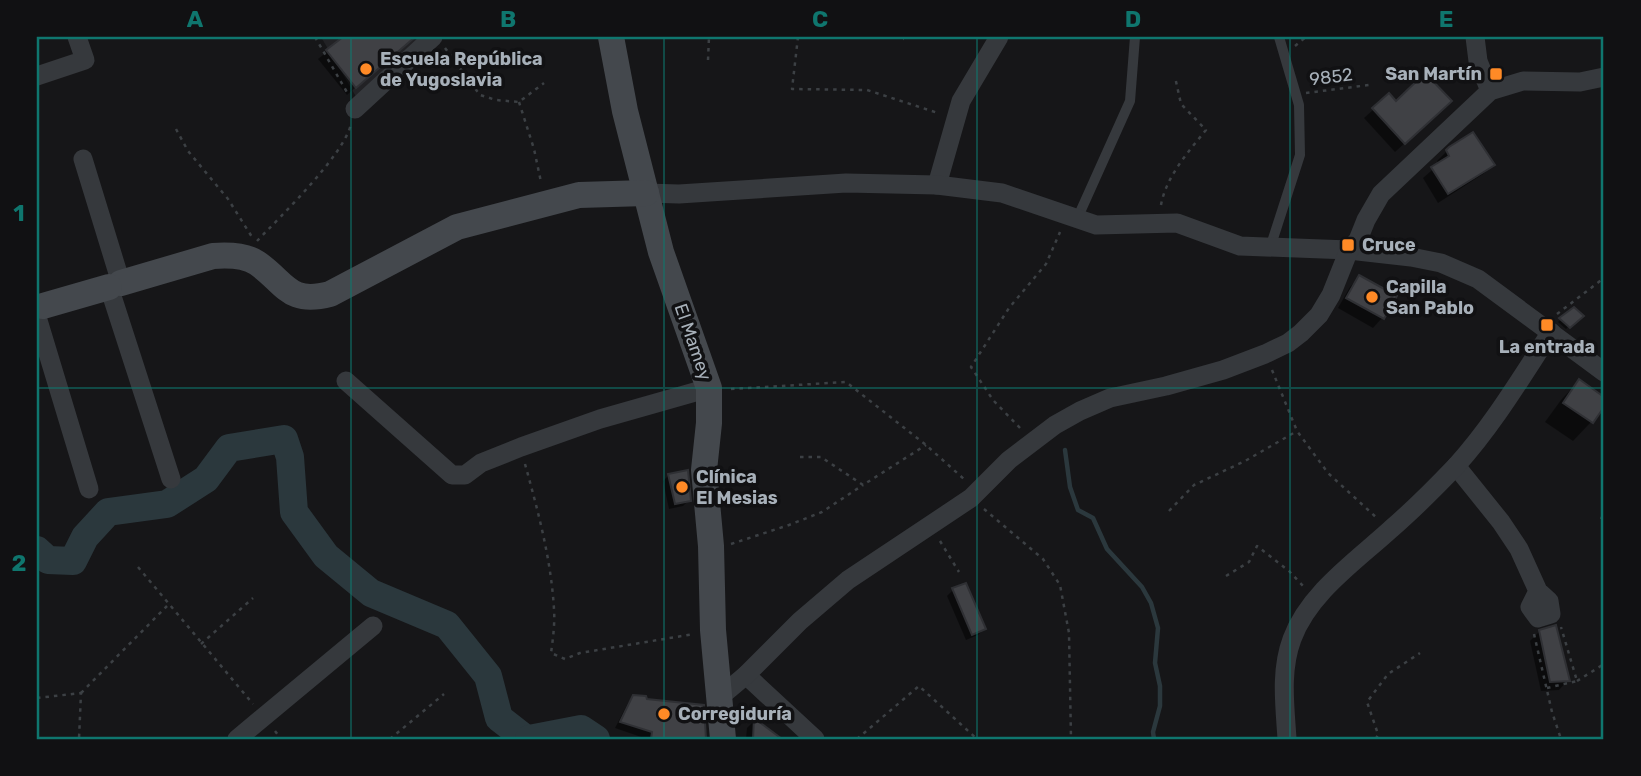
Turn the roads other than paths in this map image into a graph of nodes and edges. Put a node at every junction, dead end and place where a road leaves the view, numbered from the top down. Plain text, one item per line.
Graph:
1 (77, 37) edge
2 (611, 37) edge
3 (999, 37) edge
4 (1135, 37) edge
5 (1279, 37) edge
6 (1475, 37) edge
7 (439, 42) edge
8 (37, 76) edge
9 (1604, 77) edge
10 (1490, 91) junction
11 (355, 109) road end
12 (83, 159) dead end
13 (937, 185) junction
14 (646, 193) junction
15 (1072, 218) junction
16 (1269, 248) junction
17 (1349, 250) junction
18 (115, 285) junction
19 (38, 305) edge
20 (1547, 328) junction
21 (1604, 372) edge
22 (346, 381) dead end
23 (718, 389) junction
24 (1456, 466) junction
25 (171, 479) dead end
26 (89, 489) dead end
27 (1544, 616) road end
28 (373, 626) dead end
29 (746, 675) junction
30 (721, 696) junction
31 (237, 739) edge
32 (723, 739) edge
33 (815, 739) edge
34 (1287, 739) edge

1 - 8 street
2 - 14 street, El Mamey
3 - 13 street
4 - 15 lane
5 - 16 lane
6 - 10 street
7 - 11 street
9 - 10 street
10 - 17 street
12 - 18 street
13 - 14 street
13 - 15 street
14 - 18 street
14 - 23 street, El Mamey
15 - 16 street
16 - 17 street
17 - 20 street
17 - 29 street
18 - 19 street
18 - 25 street
19 - 26 street
20 - 21 street
20 - 24 street
22 - 23 street
23 - 30 street, El Mamey
24 - 27 street
24 - 34 street
28 - 31 street
29 - 30 street
29 - 33 street
30 - 32 street, El Mamey

